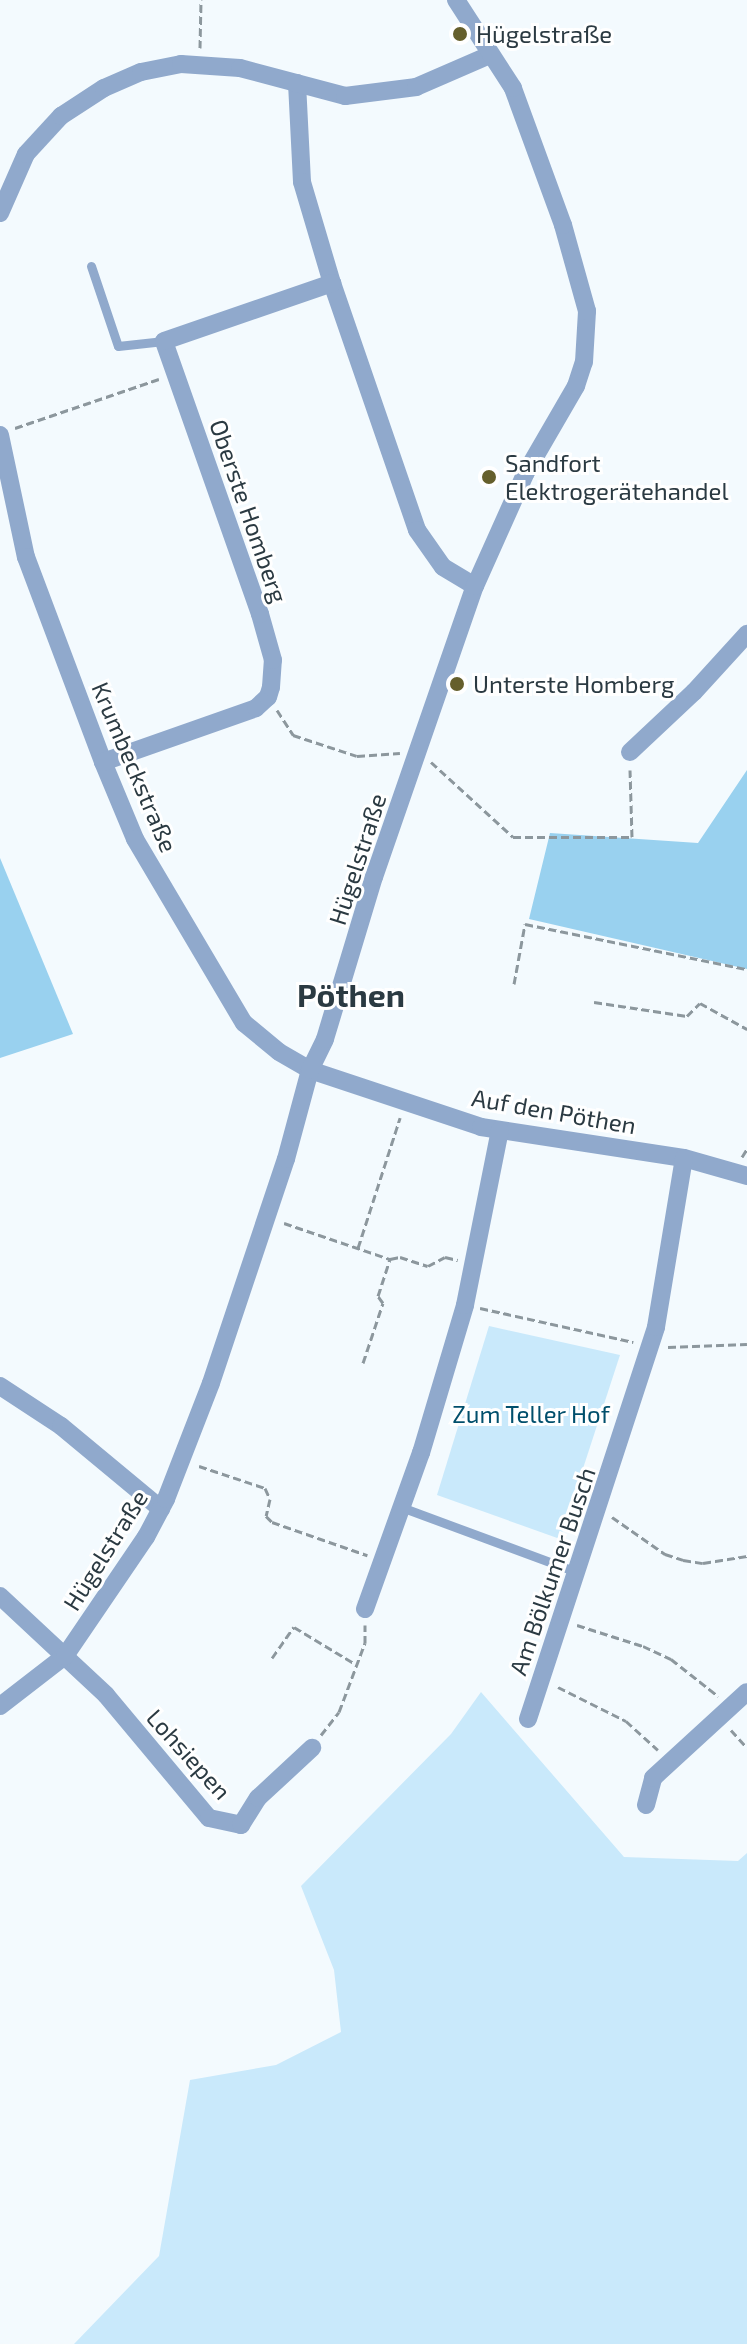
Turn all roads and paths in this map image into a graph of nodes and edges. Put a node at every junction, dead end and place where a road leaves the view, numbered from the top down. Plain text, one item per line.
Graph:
1 (201, 0) edge
2 (456, 0) edge
3 (490, 55) junction
4 (200, 66) junction
5 (297, 83) junction
6 (0, 213) edge
7 (91, 266) dead end
8 (332, 283) junction
9 (164, 341) junction
10 (176, 374) junction
11 (7, 432) edge
12 (475, 586) junction
13 (747, 634) edge
14 (268, 697) junction
15 (418, 750) junction
16 (630, 752) joint
17 (103, 762) junction
18 (747, 969) edge
19 (514, 984) dead end
20 (594, 1002) dead end
21 (747, 1029) edge
22 (310, 1070) junction
23 (406, 1100) junction
24 (500, 1130) junction
25 (684, 1158) junction
26 (747, 1176) edge
27 (264, 1216) junction
28 (358, 1248) junction
29 (390, 1259) junction
30 (473, 1264) junction
31 (465, 1305) junction
32 (747, 1344) edge
33 (651, 1346) junction
34 (363, 1363) dead end
35 (0, 1386) edge
36 (180, 1460) junction
37 (401, 1507) junction
38 (161, 1509) junction
39 (598, 1510) junction
40 (747, 1556) edge
41 (382, 1560) junction
42 (577, 1572) junction
43 (0, 1596) edge
44 (365, 1609) joint
45 (561, 1619) junction
46 (65, 1656) junction
47 (272, 1658) dead end
48 (357, 1665) junction
49 (539, 1683) junction
50 (747, 1692) edge
51 (0, 1706) edge
52 (724, 1712) junction
53 (528, 1719) dead end
54 (312, 1748) joint
55 (747, 1748) edge
56 (669, 1762) junction
57 (646, 1805) dead end

1 - 4 path
2 - 3 street, Hügelstraße
3 - 5 street
3 - 12 street, Hügelstraße
4 - 5 street
4 - 6 street
5 - 8 street
7 - 9 lane
8 - 9 street
8 - 12 street
9 - 10 street, Oberste Homberg
10 - 11 path
10 - 14 street, Oberste Homberg
11 - 17 street, Krumbeckstraße
12 - 15 street, Hügelstraße
13 - 16 street
14 - 15 path
14 - 17 street
15 - 16 path
15 - 22 street, Hügelstraße
17 - 22 street, Krumbeckstraße
18 - 19 path
20 - 21 path
22 - 23 street, Auf den Pöthen
22 - 27 street, Hügelstraße
23 - 24 street, Auf den Pöthen
23 - 28 path
24 - 25 street, Auf den Pöthen
24 - 30 street
25 - 26 street, Auf den Pöthen
25 - 33 street, Am Bölkumer Busch
27 - 28 path
27 - 36 street, Hügelstraße
28 - 29 path
29 - 30 path
29 - 34 path
30 - 31 street
31 - 33 path
31 - 37 street
32 - 33 path
33 - 39 street, Am Bölkumer Busch
35 - 38 street
36 - 38 street, Hügelstraße
36 - 41 path
37 - 41 street
37 - 42 lane
38 - 46 street, Hügelstraße
39 - 40 path
39 - 42 street, Am Bölkumer Busch
41 - 44 street
42 - 45 street, Am Bölkumer Busch
43 - 46 street, Lohsiepen
44 - 48 path
45 - 49 street, Am Bölkumer Busch
45 - 52 path
46 - 51 street, Hügelstraße
46 - 54 street, Lohsiepen
47 - 48 path
48 - 54 path
49 - 53 street, Am Bölkumer Busch
49 - 56 path
50 - 52 street
52 - 55 path
52 - 56 street
56 - 57 street

